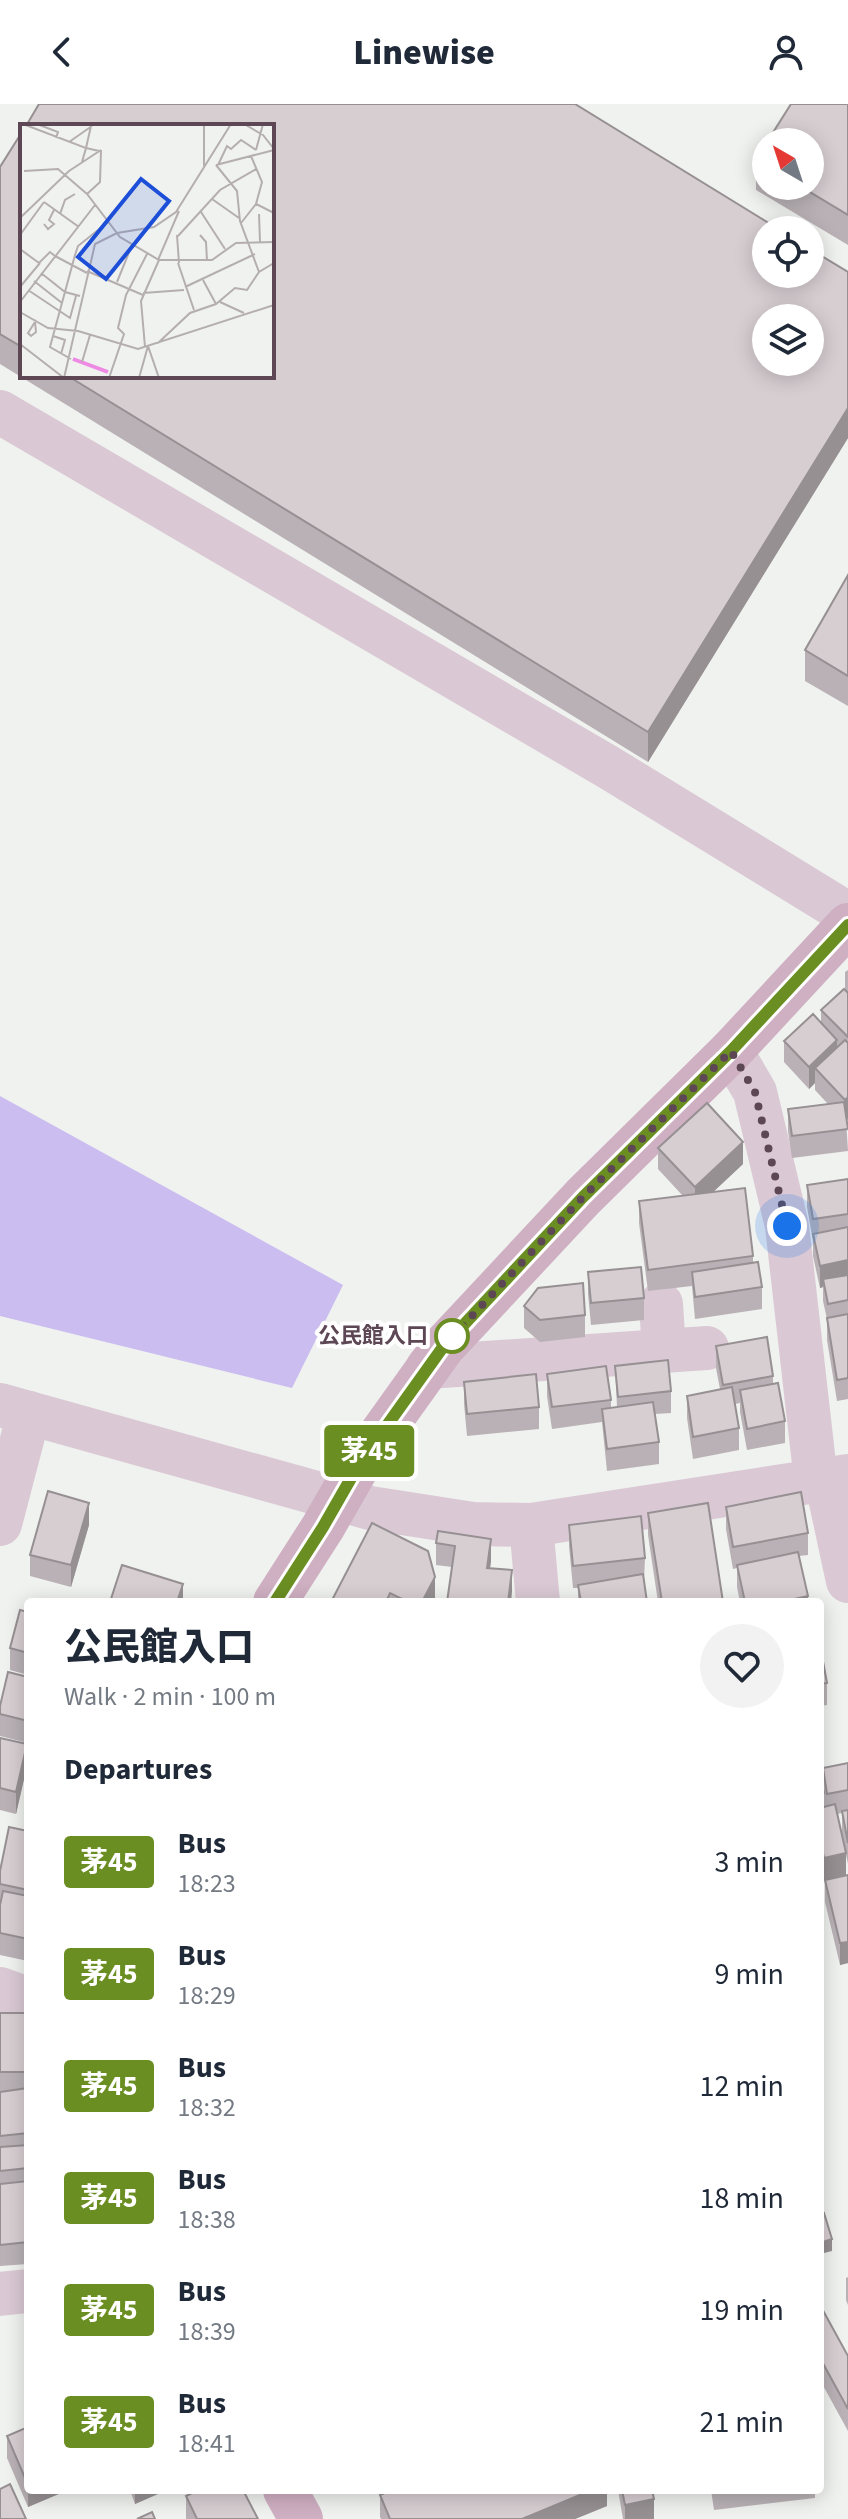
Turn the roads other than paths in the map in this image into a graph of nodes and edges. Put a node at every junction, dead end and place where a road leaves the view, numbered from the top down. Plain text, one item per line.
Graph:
1 (0, 412) edge
2 (848, 914) edge
3 (848, 925) edge
4 (731, 1051) junction
5 (661, 1304) dead end
6 (707, 1348) dead end
7 (664, 1351) junction
8 (428, 1367) junction
9 (15, 1409) edge
10 (830, 1478) edge
11 (338, 1499) junction
12 (0, 1524) edge
13 (531, 1525) junction
14 (848, 1581) edge
15 (277, 1598) edge
16 (538, 1598) edge
17 (0, 1989) edge
18 (24, 1998) edge
19 (24, 2291) edge
20 (0, 2294) edge
21 (287, 2494) edge
22 (301, 2519) edge

1 - 2 street
3 - 4 main road
4 - 8 main road
4 - 10 street
5 - 7 street
6 - 7 street
7 - 8 street
8 - 11 main road
9 - 11 street
9 - 12 street
10 - 13 street
10 - 14 street
11 - 13 street
11 - 15 main road
13 - 16 street
17 - 18 street
19 - 20 street
21 - 22 main road

